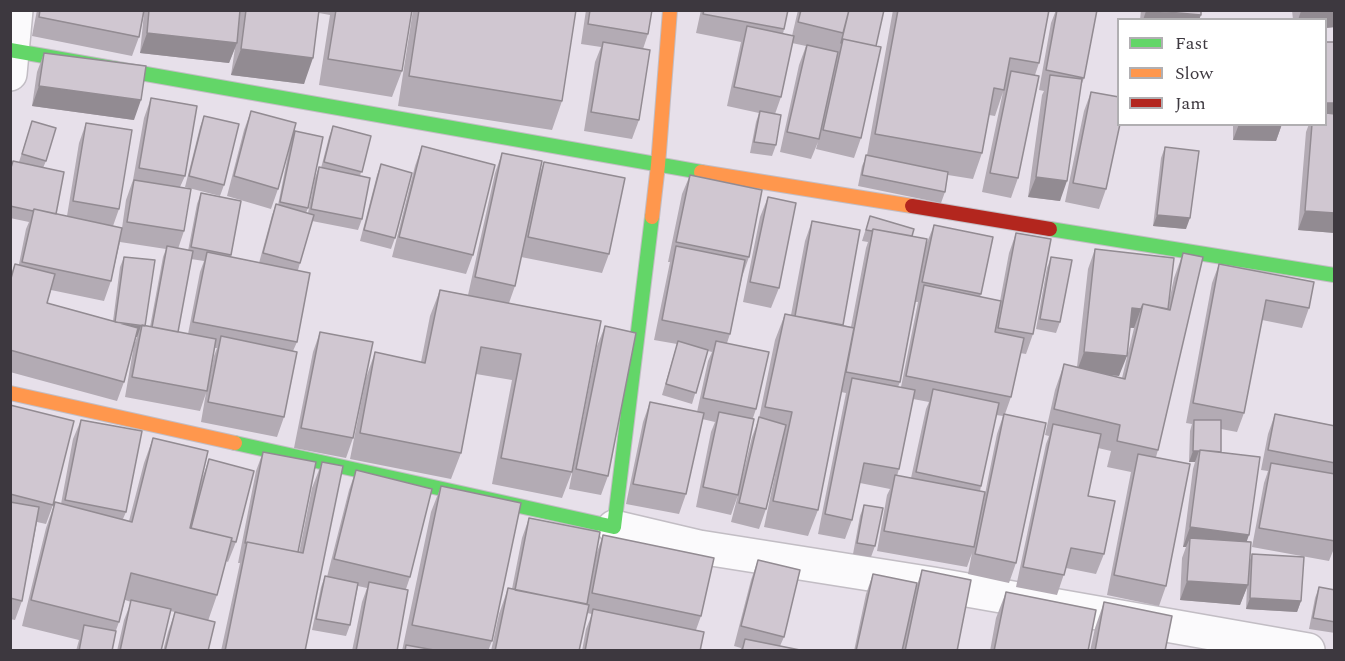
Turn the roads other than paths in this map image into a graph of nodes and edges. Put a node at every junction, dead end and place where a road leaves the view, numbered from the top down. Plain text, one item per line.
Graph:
1 (16, 10) edge
2 (670, 10) edge
3 (12, 58) edge
4 (658, 165) junction
5 (1335, 275) edge
6 (10, 393) edge
7 (614, 527) junction
8 (1308, 651) edge

1 - 3 street
2 - 4 street
3 - 4 street
4 - 5 street
4 - 7 street
6 - 7 street
7 - 8 street

